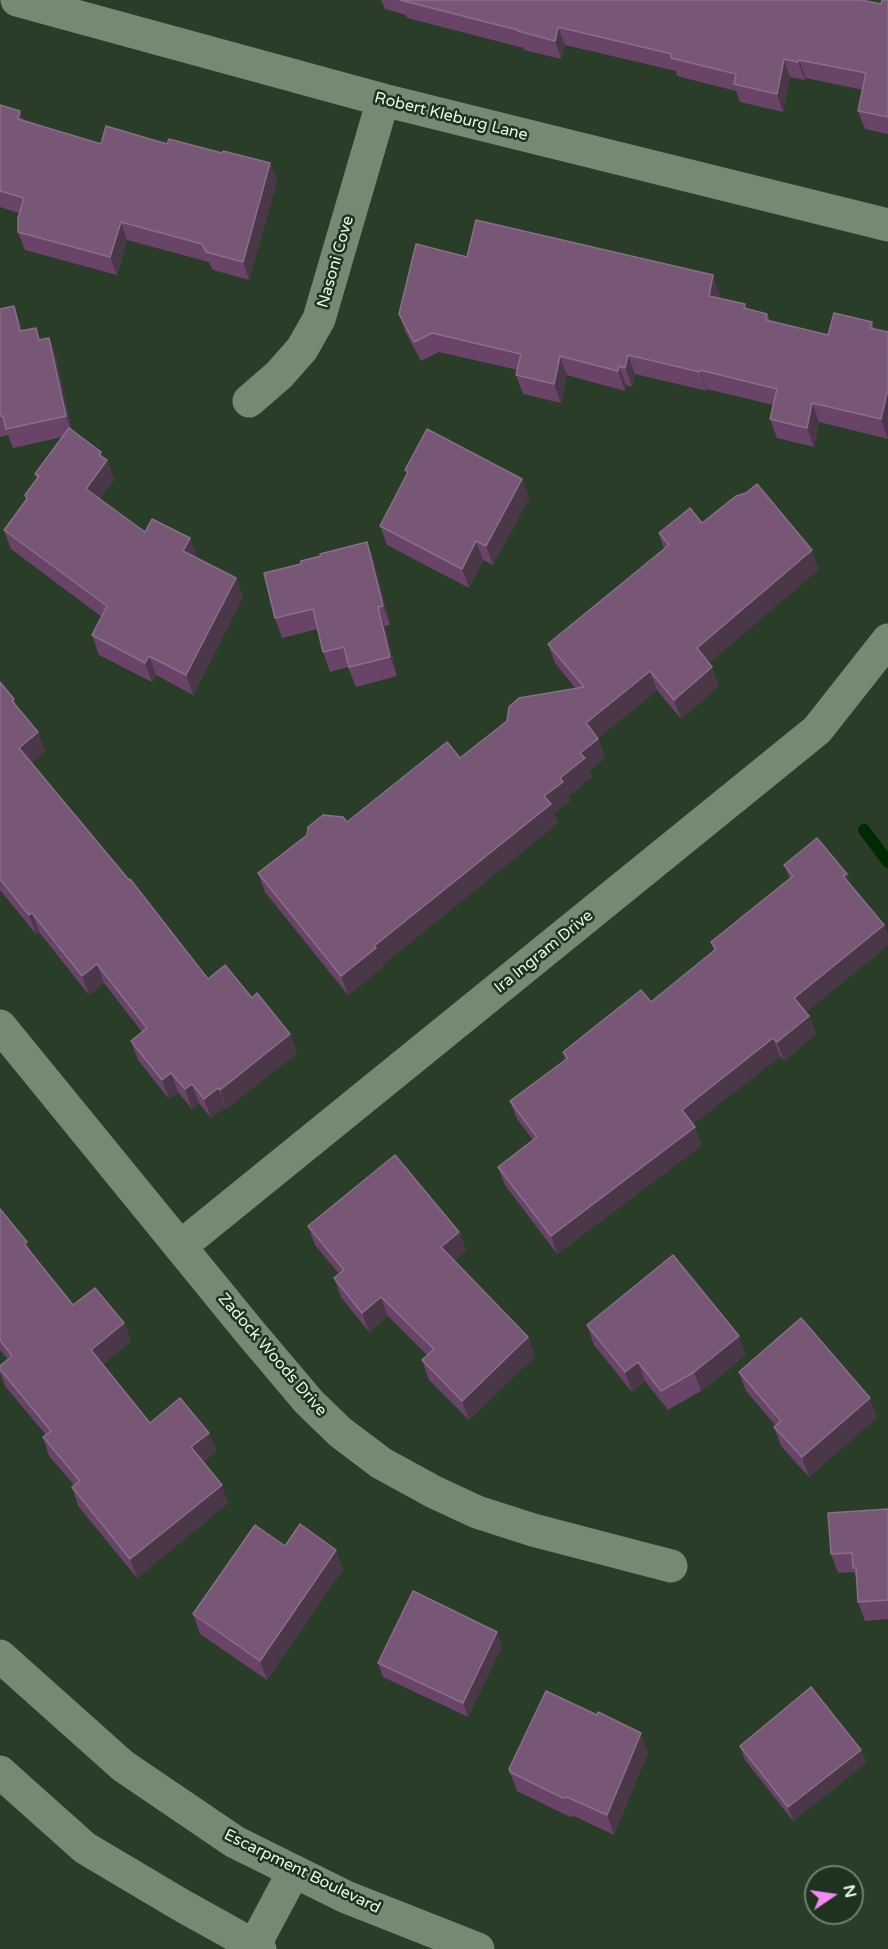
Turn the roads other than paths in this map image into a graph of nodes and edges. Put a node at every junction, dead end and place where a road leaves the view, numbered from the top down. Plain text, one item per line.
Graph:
1 (17, 0) edge
2 (383, 100) junction
3 (888, 225) edge
4 (249, 401) dead end
5 (888, 640) edge
6 (0, 1026) edge
7 (181, 1246) junction
8 (671, 1566) dead end
9 (0, 1656) edge
10 (0, 1772) edge
11 (294, 1871) junction
12 (257, 1947) edge
13 (478, 1949) edge

1 - 2 street, Robert Kleburg Lane
2 - 3 street, Robert Kleburg Lane
2 - 4 street, Nasoni Cove
5 - 7 street, Ira Ingram Drive
6 - 7 street, Zadock Woods Drive
7 - 8 street, Zadock Woods Drive
9 - 11 street, Escarpment Boulevard
10 - 12 street
11 - 12 street
11 - 13 street, Escarpment Boulevard

